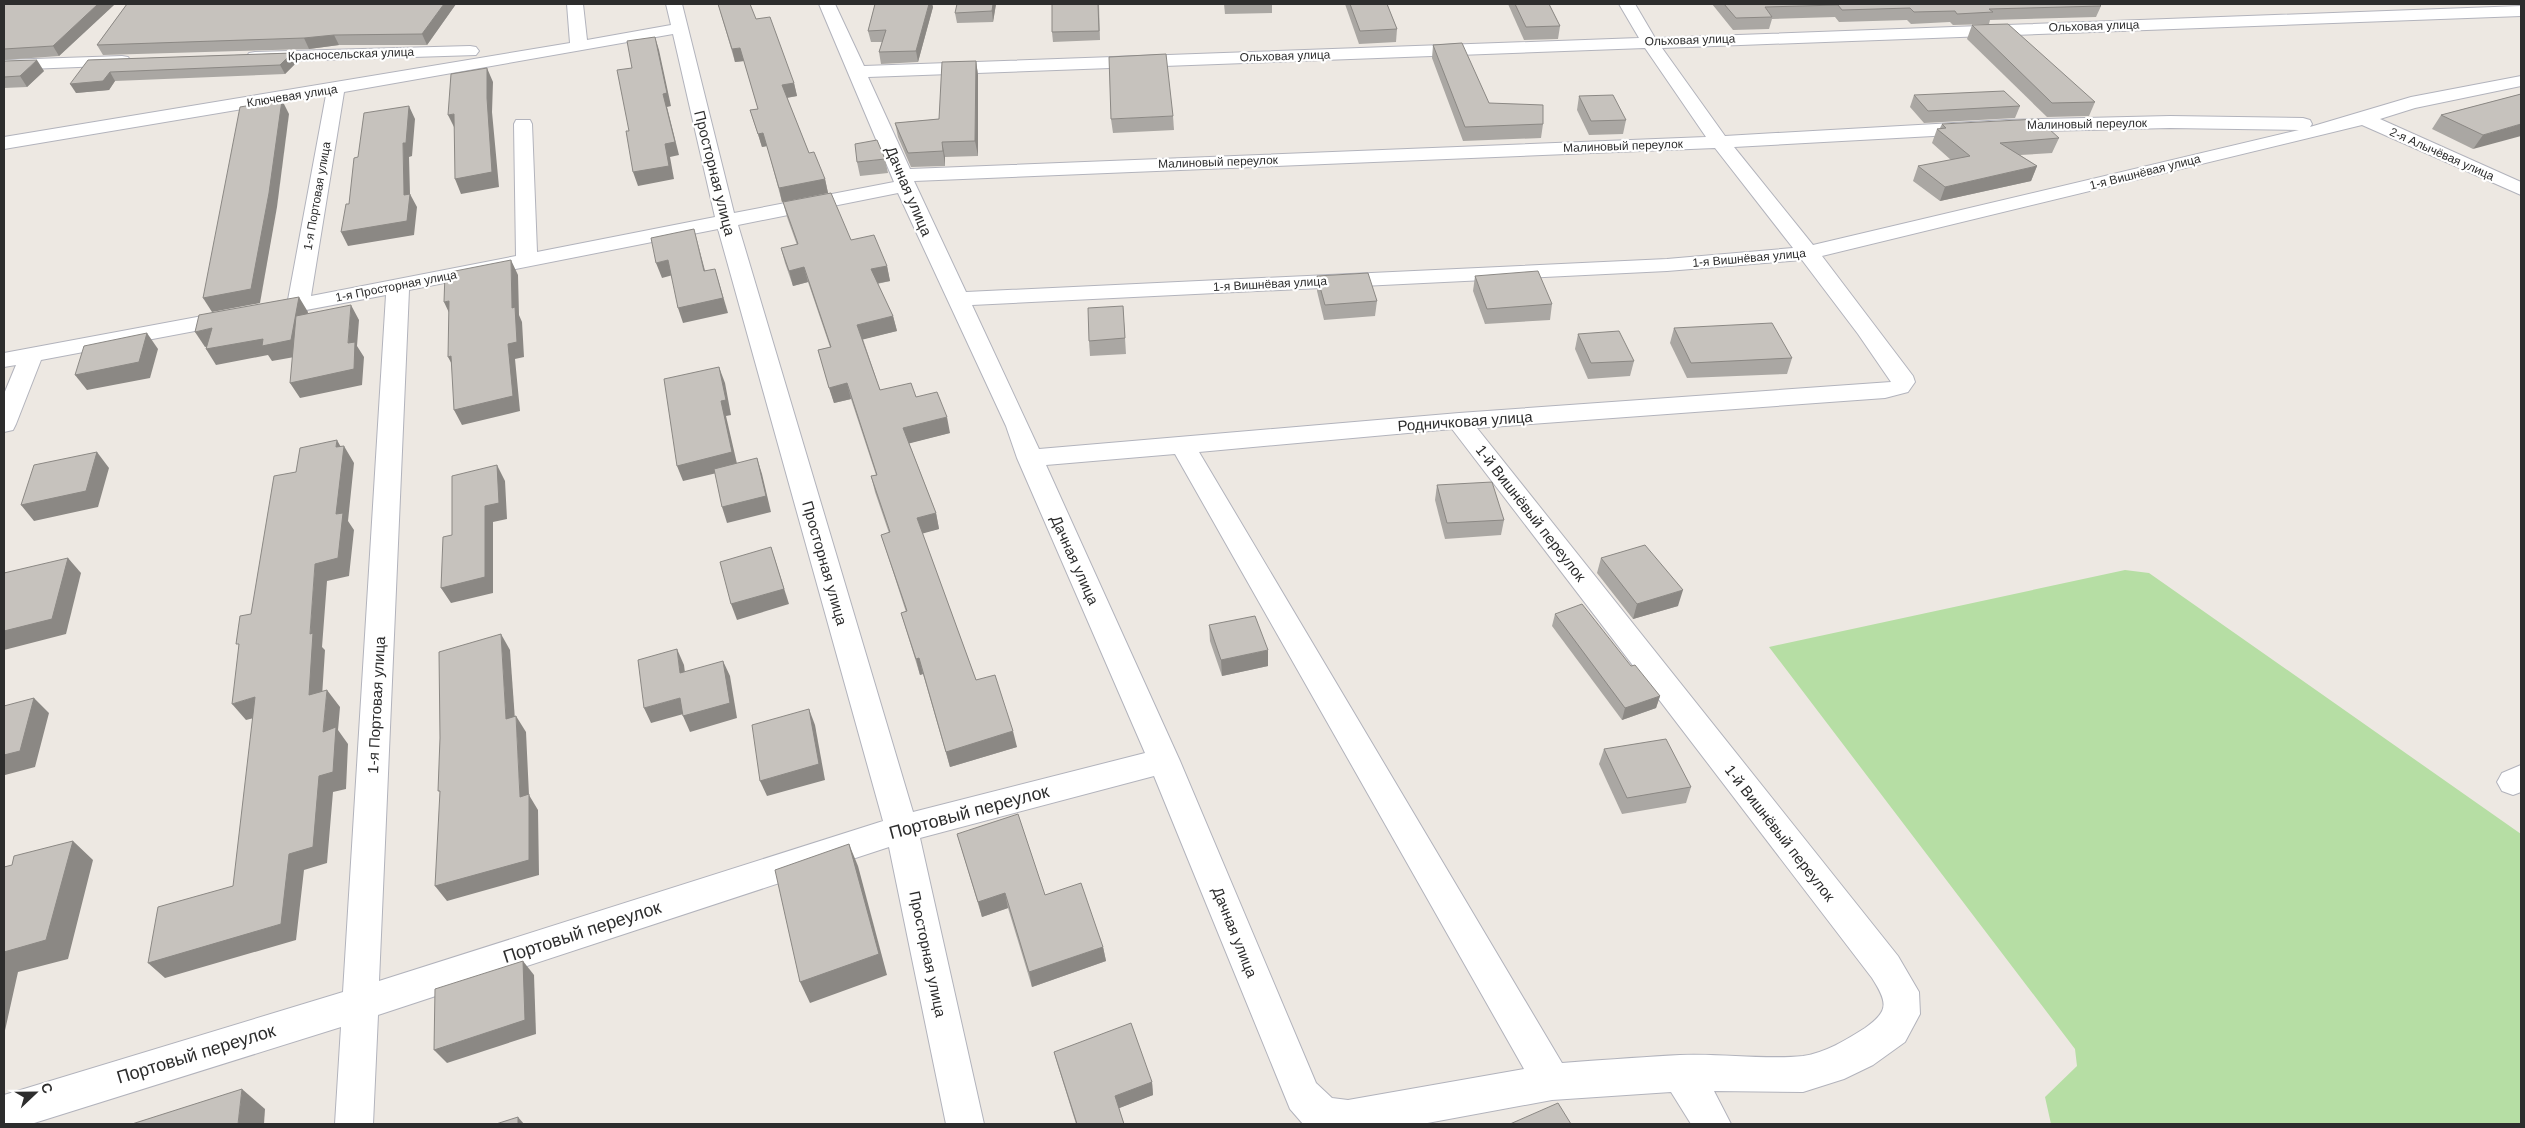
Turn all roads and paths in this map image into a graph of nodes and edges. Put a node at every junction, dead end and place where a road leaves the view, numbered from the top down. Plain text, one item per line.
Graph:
1 (575, 4) edge
2 (674, 4) edge
3 (827, 4) edge
4 (1627, 4) edge
5 (2521, 11) edge
6 (680, 28) junction
7 (1648, 42) junction
8 (579, 47) junction
9 (242, 58) edge
10 (143, 61) edge
11 (4, 65) edge
12 (858, 72) junction
13 (2521, 82) edge
14 (336, 88) junction
15 (2352, 122) junction
16 (523, 124) dead end
17 (1718, 142) junction
18 (4, 143) edge
19 (904, 181) junction
20 (2521, 189) edge
21 (726, 221) junction
22 (1808, 253) junction
23 (527, 261) junction
24 (398, 286) junction
25 (958, 298) junction
26 (298, 304) junction
27 (31, 356) junction
28 (4, 360) edge
29 (1460, 421) junction
30 (4, 424) edge
31 (1183, 445) junction
32 (1030, 458) junction
33 (1164, 761) junction
34 (902, 829) junction
35 (360, 1004) junction
36 (1682, 1073) junction
37 (1552, 1082) junction
38 (4, 1114) edge
39 (1322, 1116) joint
40 (354, 1124) edge
41 (965, 1124) edge
42 (1712, 1124) edge

1 - 8 street
2 - 6 street, Просторная улица
3 - 12 street, Дачная улица
4 - 7 street
5 - 7 street, Ольховая улица
6 - 8 street
6 - 21 street, Просторная улица
7 - 12 street, Ольховая улица
7 - 17 street
8 - 9 street, Красносельская улица
8 - 14 street, Ключевая улица
10 - 11 street
12 - 19 street, Дачная улица
13 - 15 street, 1-я Вишнёвая улица
14 - 18 street, Ключевая улица
14 - 26 street, 1-я Портовая улица
15 - 17 street, Малиновый переулок
15 - 20 street, 2-я Алычёвая улица
15 - 22 street, 1-я Вишнёвая улица
16 - 23 street
17 - 19 street, Малиновый переулок
17 - 22 street
19 - 21 street, 1-я Просторная улица
19 - 25 street, Дачная улица
21 - 23 street, 1-я Просторная улица
21 - 34 street, Просторная улица
22 - 25 street, 1-я Вишнёвая улица
22 - 29 street, Родничковая улица
23 - 24 street, 1-я Просторная улица
24 - 26 street, 1-я Просторная улица
24 - 35 street, 1-я Портовая улица
25 - 32 street, Дачная улица
26 - 27 street, 1-я Просторная улица
27 - 28 street, 1-я Просторная улица
27 - 30 street
29 - 31 street, Родничковая улица
29 - 36 street, 1-й Вишнёвый переулок
31 - 32 street, Родничковая улица
31 - 37 street
32 - 33 street, Дачная улица
33 - 34 street, Портовый переулок
33 - 39 street, Дачная улица
34 - 35 street, Портовый переулок
34 - 41 street, Просторная улица
35 - 38 street, Портовый переулок
35 - 40 street, 1-я Портовая улица
36 - 37 street, 1-й Вишнёвый переулок
36 - 42 street
37 - 39 street, 1-й Вишнёвый переулок

